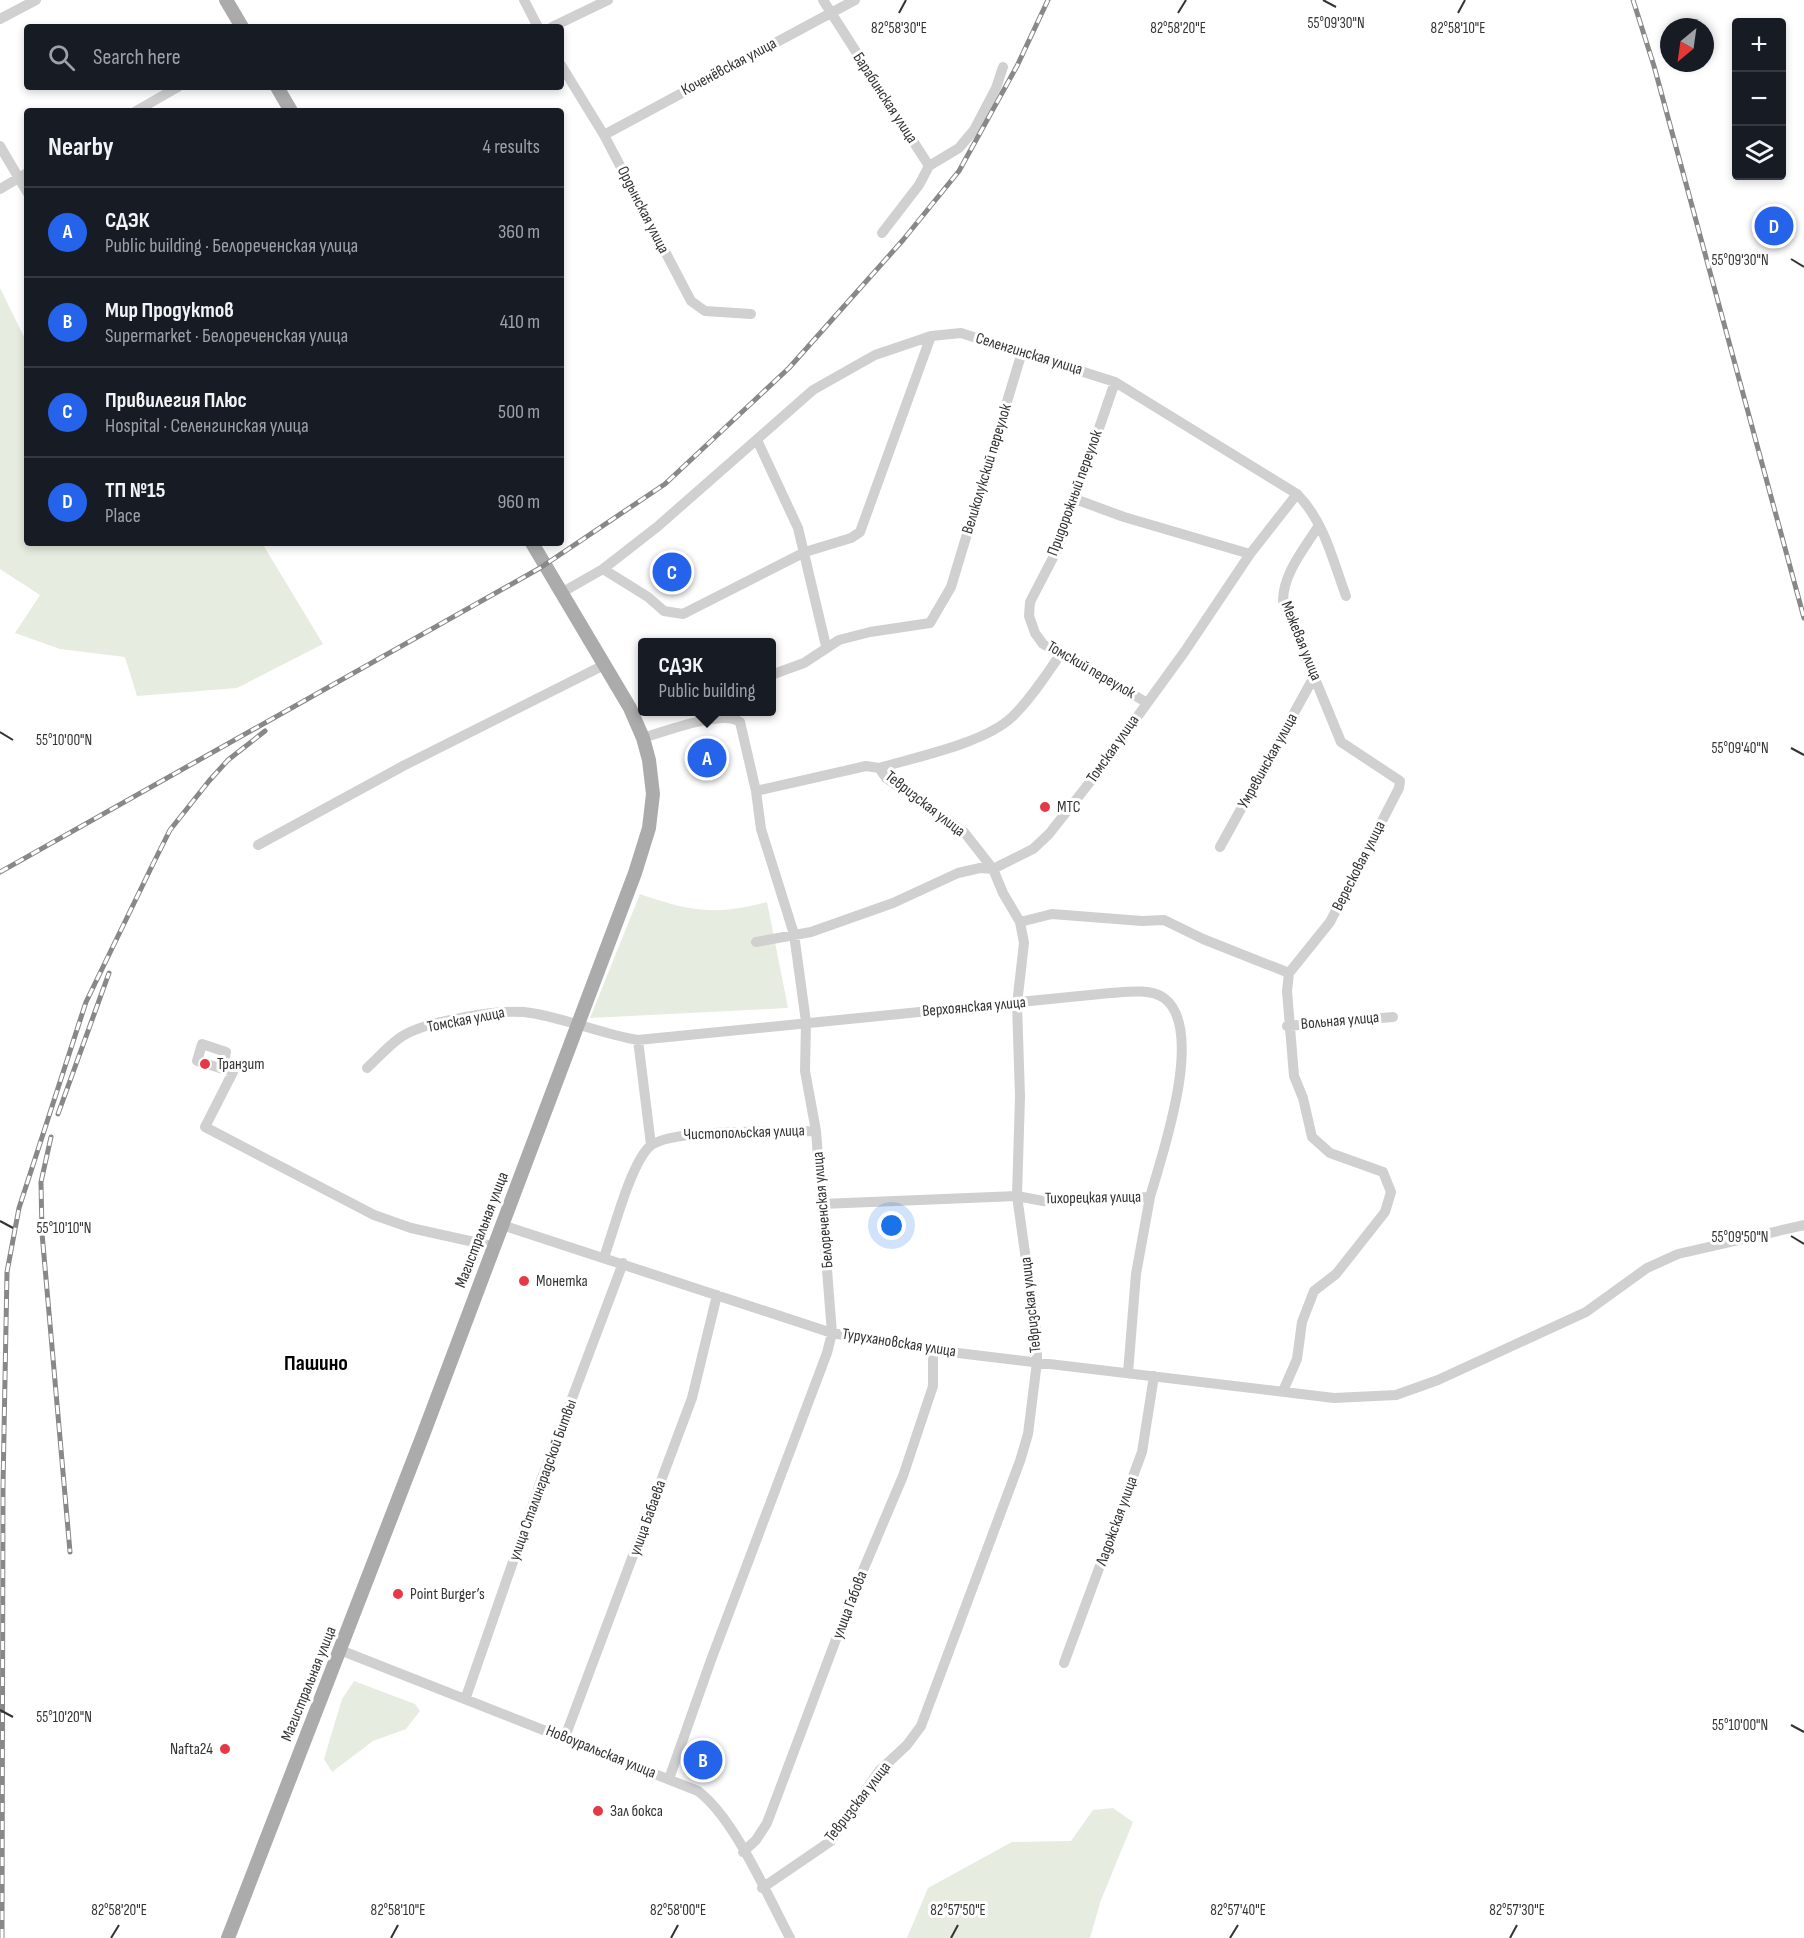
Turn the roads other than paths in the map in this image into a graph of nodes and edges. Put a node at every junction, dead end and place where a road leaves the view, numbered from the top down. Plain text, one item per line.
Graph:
1 (36, 0) edge
2 (226, 0) edge
3 (524, 0) edge
4 (608, 0) edge
5 (823, 0) edge
6 (855, 0) edge
7 (830, 14) junction
8 (0, 19) edge
9 (240, 24) edge
10 (536, 24) edge
11 (558, 24) edge
12 (1003, 67) dead end
13 (564, 70) edge
14 (173, 90) edge
15 (279, 90) edge
16 (141, 108) edge
17 (289, 108) edge
18 (604, 135) junction
19 (0, 146) edge
20 (930, 166) junction
21 (23, 176) edge
22 (0, 189) edge
23 (882, 233) dead end
24 (751, 314) dead end
25 (931, 336) junction
26 (1022, 352) junction
27 (1115, 382) junction
28 (757, 440) junction
29 (1297, 494) junction
30 (1076, 499) junction
31 (1319, 525) junction
32 (534, 546) edge
33 (805, 552) junction
34 (1250, 554) junction
35 (603, 569) junction
36 (561, 593) junction
37 (1346, 596) dead end
38 (1029, 602) joint
39 (826, 646) junction
40 (1060, 655) junction
41 (604, 666) junction
42 (776, 673) edge
43 (1316, 675) junction
44 (1146, 702) junction
45 (718, 716) edge
46 (730, 716) edge
47 (1334, 728) joint
48 (643, 738) junction
49 (879, 768) junction
50 (756, 791) junction
51 (258, 845) dead end
52 (1220, 847) dead end
53 (993, 869) junction
54 (1020, 922) junction
55 (794, 934) junction
56 (756, 942) dead end
57 (1289, 973) junction
58 (1017, 1004) junction
59 (1393, 1017) dead end
60 (806, 1022) junction
61 (577, 1024) junction
62 (1287, 1026) junction
63 (638, 1040) junction
64 (367, 1068) dead end
65 (223, 1069) dead end
66 (816, 1131) junction
67 (651, 1145) junction
68 (1017, 1196) junction
69 (1150, 1197) junction
70 (822, 1204) junction
71 (501, 1225) junction
72 (1804, 1225) edge
73 (492, 1246) junction
74 (604, 1257) junction
75 (623, 1263) junction
76 (717, 1294) junction
77 (832, 1333) junction
78 (933, 1350) junction
79 (1037, 1362) junction
80 (1128, 1373) junction
81 (1154, 1376) junction
82 (1283, 1391) junction
83 (340, 1650) junction
84 (1064, 1663) dead end
85 (466, 1698) junction
86 (565, 1737) junction
87 (669, 1779) junction
88 (743, 1852) junction
89 (762, 1888) junction
90 (228, 1938) edge
91 (790, 1938) edge

1 - 8 street
2 - 9 main road
3 - 10 street
4 - 11 street
5 - 7 street, Барабинская улица
6 - 7 street, Коченёвская улица
7 - 18 street, Коченёвская улица
7 - 20 street, Барабинская улица
12 - 20 street
13 - 18 street, Ордынская улица
14 - 16 street
15 - 17 main road
18 - 24 street, Ордынская улица
19 - 21 street
20 - 23 street
21 - 22 street
25 - 26 street, Селенгинская улица
25 - 28 street, Селенгинская улица
25 - 33 street
26 - 27 street, Селенгинская улица
26 - 39 street, Великолукский переулок
27 - 29 street, Селенгинская улица
27 - 30 street, Придорожный переулок
28 - 33 street
28 - 35 street, Селенгинская улица
29 - 31 street
29 - 34 street, Томская улица
30 - 34 street
30 - 38 street, Придорожный переулок
31 - 37 street
31 - 43 street, Межевая улица
32 - 36 main road, Магистральная улица
33 - 35 street
33 - 39 street
34 - 44 street, Томская улица
35 - 36 street, Селенгинская улица
36 - 41 main road, Магистральная улица
38 - 40 street, Томский переулок
39 - 42 street
40 - 44 street, Томский переулок
40 - 49 street
41 - 48 main road, Магистральная улица
41 - 51 street
43 - 47 street, Межевая улица
43 - 52 street, Умревинская улица
44 - 53 street, Томская улица
45 - 48 street, Белореченская улица
46 - 50 street, Белореченская улица
47 - 57 street, Вересковая улица
48 - 61 main road, Магистральная улица
49 - 50 street
49 - 53 street, Тевризская улица
50 - 55 street, Белореченская улица
53 - 54 street, Тевризская улица
53 - 55 street, Томская улица
54 - 57 street
54 - 58 street, Тевризская улица
55 - 56 street, Томская улица
55 - 60 street, Белореченская улица
57 - 62 street
58 - 60 street, Верхоянская улица
58 - 68 street, Тевризская улица
58 - 69 street, Верхоянская улица
59 - 62 street, Вольная улица
60 - 63 street, Верхоянская улица
60 - 66 street, Белореченская улица
61 - 63 street, Верхоянская улица
61 - 64 street, Томская улица
61 - 71 main road, Магистральная улица
62 - 82 street
63 - 67 street
65 - 73 street
66 - 67 street, Чистопольская улица
66 - 70 street, Белореченская улица
67 - 74 street
68 - 69 street, Тихорецкая улица
68 - 70 street, Тихорецкая улица
68 - 79 street, Тевризская улица
69 - 80 street, Тихорецкая улица
70 - 77 street, Белореченская улица
71 - 73 main road, Магистральная улица
71 - 74 street, Турухановская улица
72 - 82 street, Турухановская улица
73 - 83 main road, Магистральная улица
74 - 75 street, Турухановская улица
75 - 76 street, Турухановская улица
75 - 85 street, улица Сталинградской Битвы
76 - 77 street, Турухановская улица
76 - 86 street, улица Бабаева
77 - 78 street, Турухановская улица
77 - 87 street, Белореченская улица
78 - 79 street, Турухановская улица
78 - 88 street, улица Габова
79 - 80 street, Турухановская улица
79 - 89 street, Тевризская улица
80 - 81 street, Турухановская улица
81 - 82 street, Турухановская улица
81 - 84 street, Ладожская улица
83 - 85 street, Новоуральская улица
83 - 90 main road, Магистральная улица
85 - 86 street, Новоуральская улица
86 - 87 street, Новоуральская улица
87 - 88 street, Новоуральская улица
88 - 89 street, Новоуральская улица
89 - 91 street, Новоуральская улица

